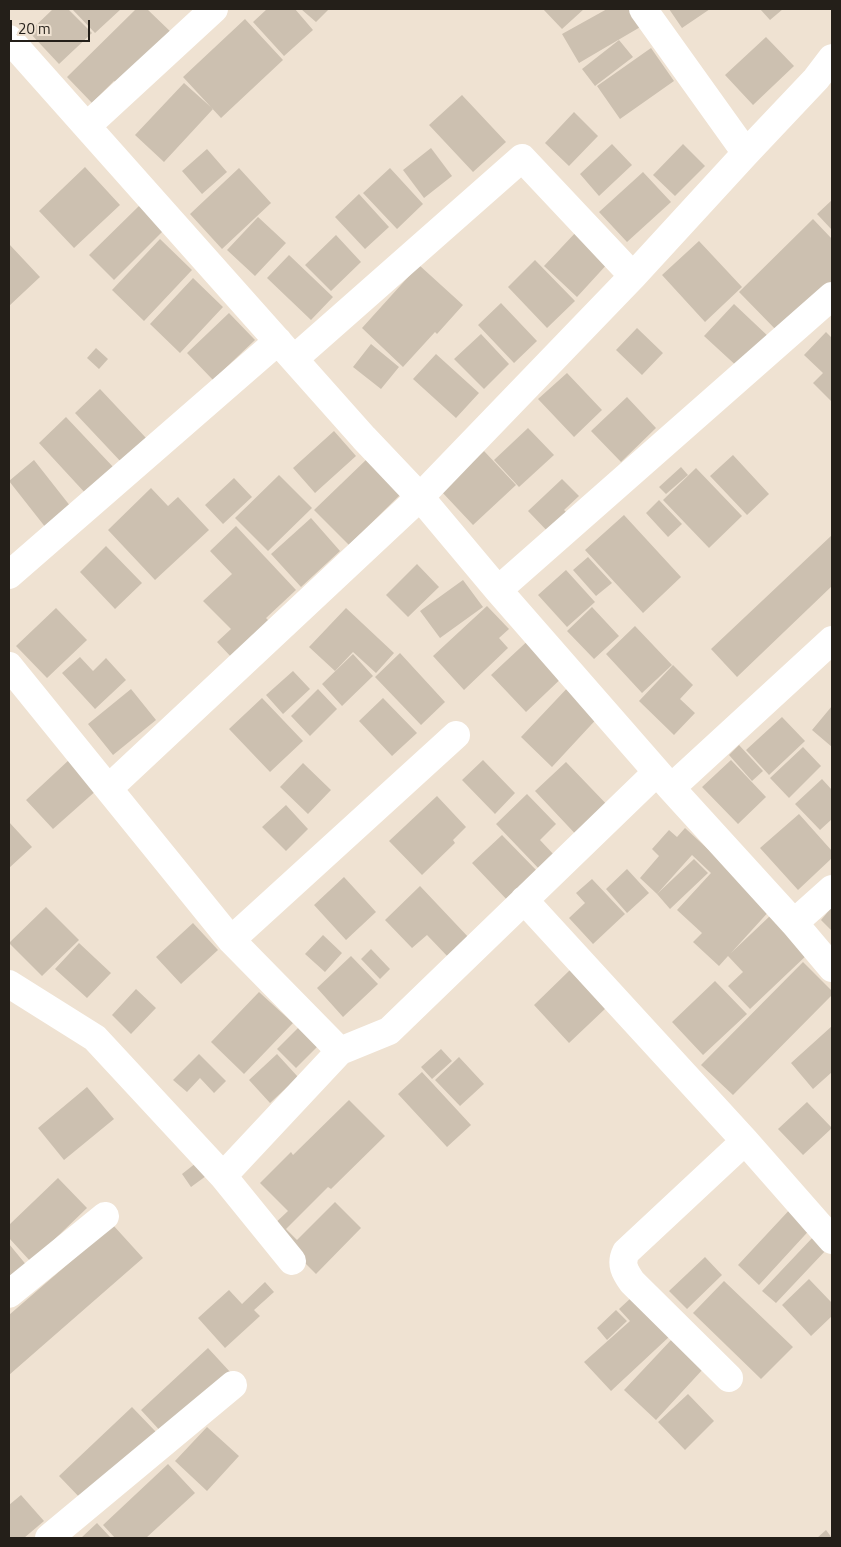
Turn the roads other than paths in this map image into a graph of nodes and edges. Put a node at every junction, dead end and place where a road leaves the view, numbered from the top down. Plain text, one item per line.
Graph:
1 (214, 9) edge
2 (643, 9) edge
3 (9, 39) edge
4 (832, 58) edge
5 (87, 126) junction
6 (746, 153) junction
7 (633, 276) junction
8 (832, 296) edge
9 (286, 350) junction
10 (420, 497) junction
11 (9, 575) edge
12 (498, 590) junction
13 (832, 640) edge
14 (9, 666) edge
15 (456, 735) dead end
16 (664, 780) junction
17 (109, 788) junction
18 (832, 889) edge
19 (524, 900) junction
20 (794, 923) junction
21 (231, 940) junction
22 (832, 968) edge
23 (9, 984) edge
24 (340, 1051) junction
25 (745, 1141) junction
26 (223, 1176) junction
27 (105, 1216) dead end
28 (832, 1240) edge
29 (292, 1261) dead end
30 (9, 1294) edge
31 (729, 1378) dead end
32 (233, 1385) dead end
33 (49, 1538) edge

1 - 5 street
2 - 6 street
3 - 5 street
4 - 6 street
5 - 9 street
6 - 7 street
7 - 9 street
7 - 10 street
8 - 12 street
9 - 10 street
9 - 11 street
10 - 12 street
10 - 17 street
12 - 16 street
13 - 16 street
14 - 17 street
15 - 21 street
16 - 19 street
16 - 20 street
17 - 21 street
18 - 20 street
19 - 24 street
19 - 25 street
20 - 22 street
21 - 24 street
23 - 26 street
24 - 26 street
25 - 28 street
25 - 31 street
26 - 29 street
27 - 30 street
32 - 33 street

